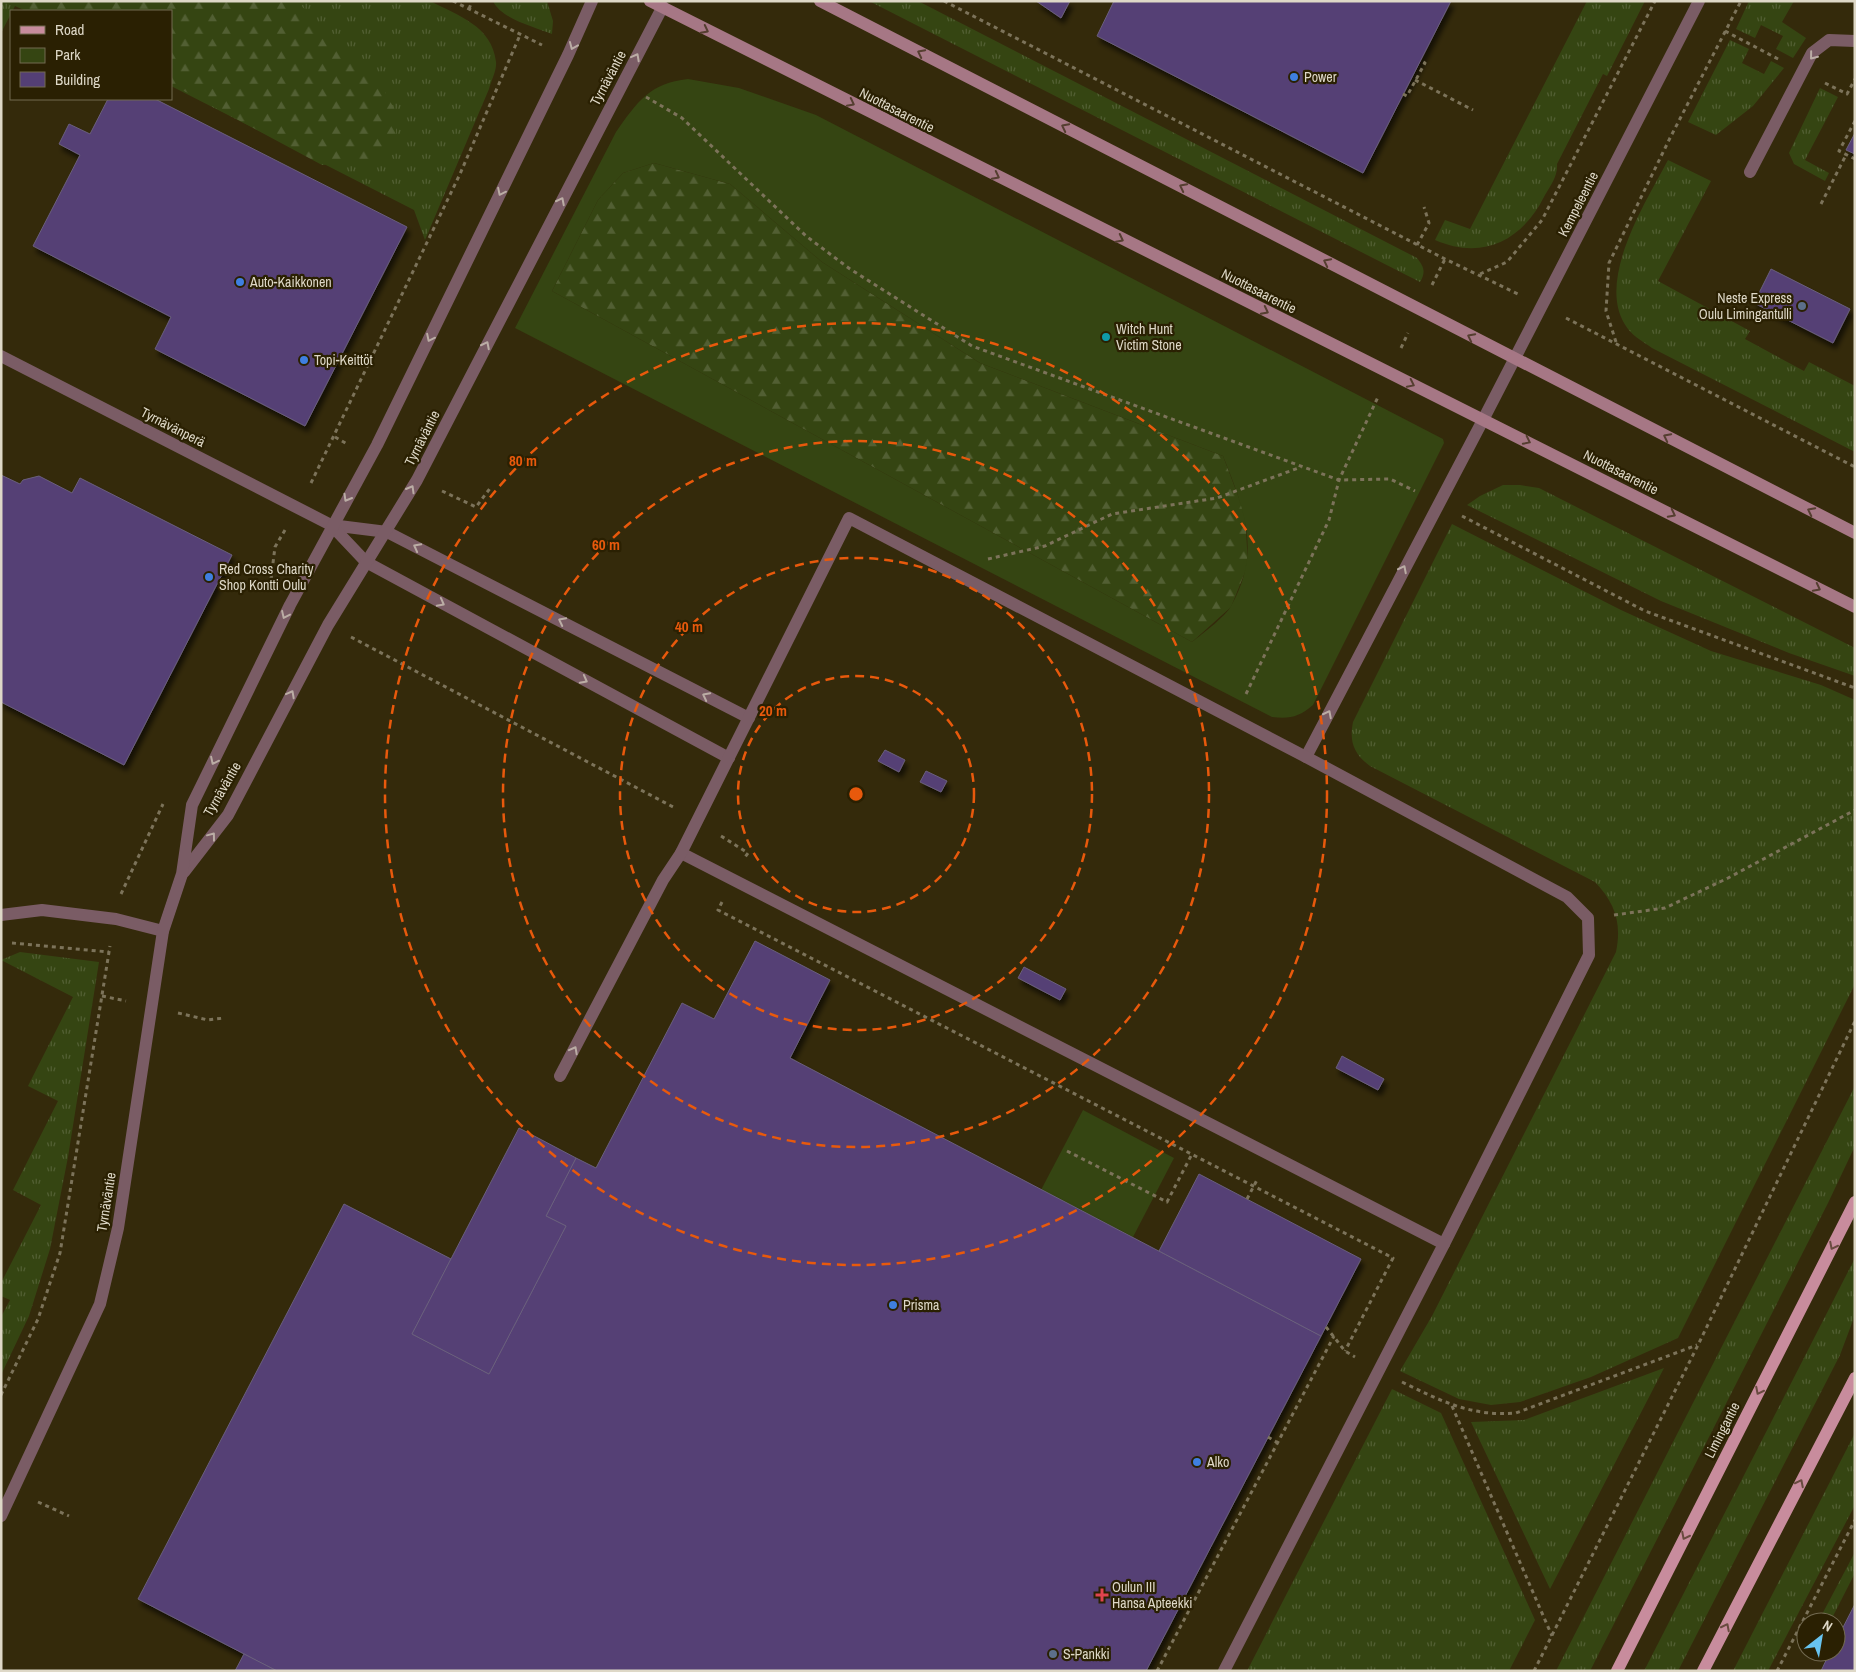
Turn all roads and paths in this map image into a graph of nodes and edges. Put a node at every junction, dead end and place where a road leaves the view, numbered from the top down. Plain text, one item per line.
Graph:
1 (453, 1) edge
2 (472, 1) edge
3 (592, 1) edge
4 (650, 1) edge
5 (820, 1) edge
6 (944, 1) edge
7 (1655, 1) edge
8 (1699, 1) edge
9 (1741, 1) edge
10 (662, 5) edge
11 (468, 9) junction
12 (1855, 41) edge
13 (568, 56) junction
14 (1420, 60) dead end
15 (1415, 80) junction
16 (622, 83) junction
17 (1850, 87) dead end
18 (1855, 90) edge
19 (1403, 94) dead end
20 (1473, 110) dead end
21 (1855, 121) edge
22 (1846, 154) junction
23 (1855, 159) edge
24 (1750, 172) dead end
25 (1821, 204) dead end
26 (1424, 207) dead end
27 (1417, 245) junction
28 (1445, 259) junction
29 (1480, 274) junction
30 (1542, 306) junction
31 (1419, 311) junction
32 (1616, 342) junction
33 (1, 356) edge
34 (1515, 359) junction
35 (1389, 373) junction
36 (1483, 420) junction
37 (1302, 467) junction
38 (1855, 467) edge
39 (1340, 480) junction
40 (1438, 503) junction
41 (331, 525) junction
42 (387, 532) junction
43 (1855, 533) edge
44 (366, 562) junction
45 (947, 570) junction
46 (1855, 607) edge
47 (1855, 688) edge
48 (749, 718) junction
49 (1234, 719) junction
50 (1306, 757) junction
51 (729, 758) junction
52 (1855, 810) edge
53 (681, 853) junction
54 (182, 874) junction
55 (1, 915) edge
56 (1588, 918) junction
57 (162, 931) junction
58 (2, 942) edge
59 (109, 952) dead end
60 (1854, 1023) edge
61 (560, 1076) dead end
62 (1067, 1151) dead end
63 (1192, 1154) dead end
64 (1855, 1202) edge
65 (1444, 1244) junction
66 (1326, 1327) dead end
67 (1334, 1336) junction
68 (1698, 1345) junction
69 (1378, 1370) junction
70 (1855, 1378) edge
71 (1452, 1406) junction
72 (1268, 1437) dead end
73 (1278, 1443) junction
74 (1, 1516) edge
75 (1855, 1520) edge
76 (1552, 1636) junction
77 (1157, 1671) edge
78 (1224, 1671) edge
79 (1534, 1671) edge
80 (1617, 1671) edge
81 (1703, 1671) edge
82 (1777, 1671) edge

1 - 11 path
2 - 11 path
3 -> 13 street, Tyrnäväntie
4 - 10 main road, Nuottasaarentie
31 -> 5 main road
6 - 27 path
7 - 29 path
8 - 30 street, Kempeleentie
9 - 32 path
16 -> 10 street, Tyrnäväntie
10 -> 35 main road, Nuottasaarentie
11 - 13 path
12 -> 24 street
13 -> 41 street, Tyrnäväntie
14 - 15 path
15 - 19 path
15 - 20 path
16 - 37 path
42 -> 16 street, Tyrnäväntie
17 - 18 path
21 - 22 path
22 - 23 path
22 - 25 path
26 - 27 path
27 - 28 path
28 - 29 path
28 - 31 path
29 - 30 path
30 - 32 path
30 - 34 street, Kempeleentie
34 -> 31 main road
31 - 35 path
32 - 38 path
33 - 41 street, Tyrnävänperä
34 - 36 street, Kempeleentie
43 -> 34 main road
35 -> 36 main road, Nuottasaarentie
35 - 39 path
36 - 40 street, Kempeleentie
36 -> 46 main road, Nuottasaarentie
37 - 39 path
37 - 45 path
39 - 40 path
39 - 49 path
40 - 47 path
50 -> 40 street, Kempeleentie
41 - 42 street
41 - 44 street
41 -> 54 street, Tyrnäväntie
42 - 44 street, Tyrnäväntie
48 -> 42 street
44 -> 51 street
54 -> 44 street, Tyrnäväntie
45 - 48 street
45 - 49 street
48 - 51 street
49 - 50 street
50 - 56 street
51 - 53 street
52 - 56 path
61 -> 53 street
53 - 65 street
54 - 57 street, Tyrnäväntie
55 - 57 street
56 - 65 street
57 - 74 street, Tyrnäväntie
58 - 59 path
60 - 68 path
62 - 63 path
64 -> 80 main road, Limingantie
65 - 69 street
66 - 67 path
67 - 69 path
67 - 73 path
68 - 71 path
68 - 76 path
69 - 71 path
69 - 78 street
81 -> 70 main road
71 - 76 path
72 - 73 path
73 - 77 path
75 - 82 path
76 - 79 path

